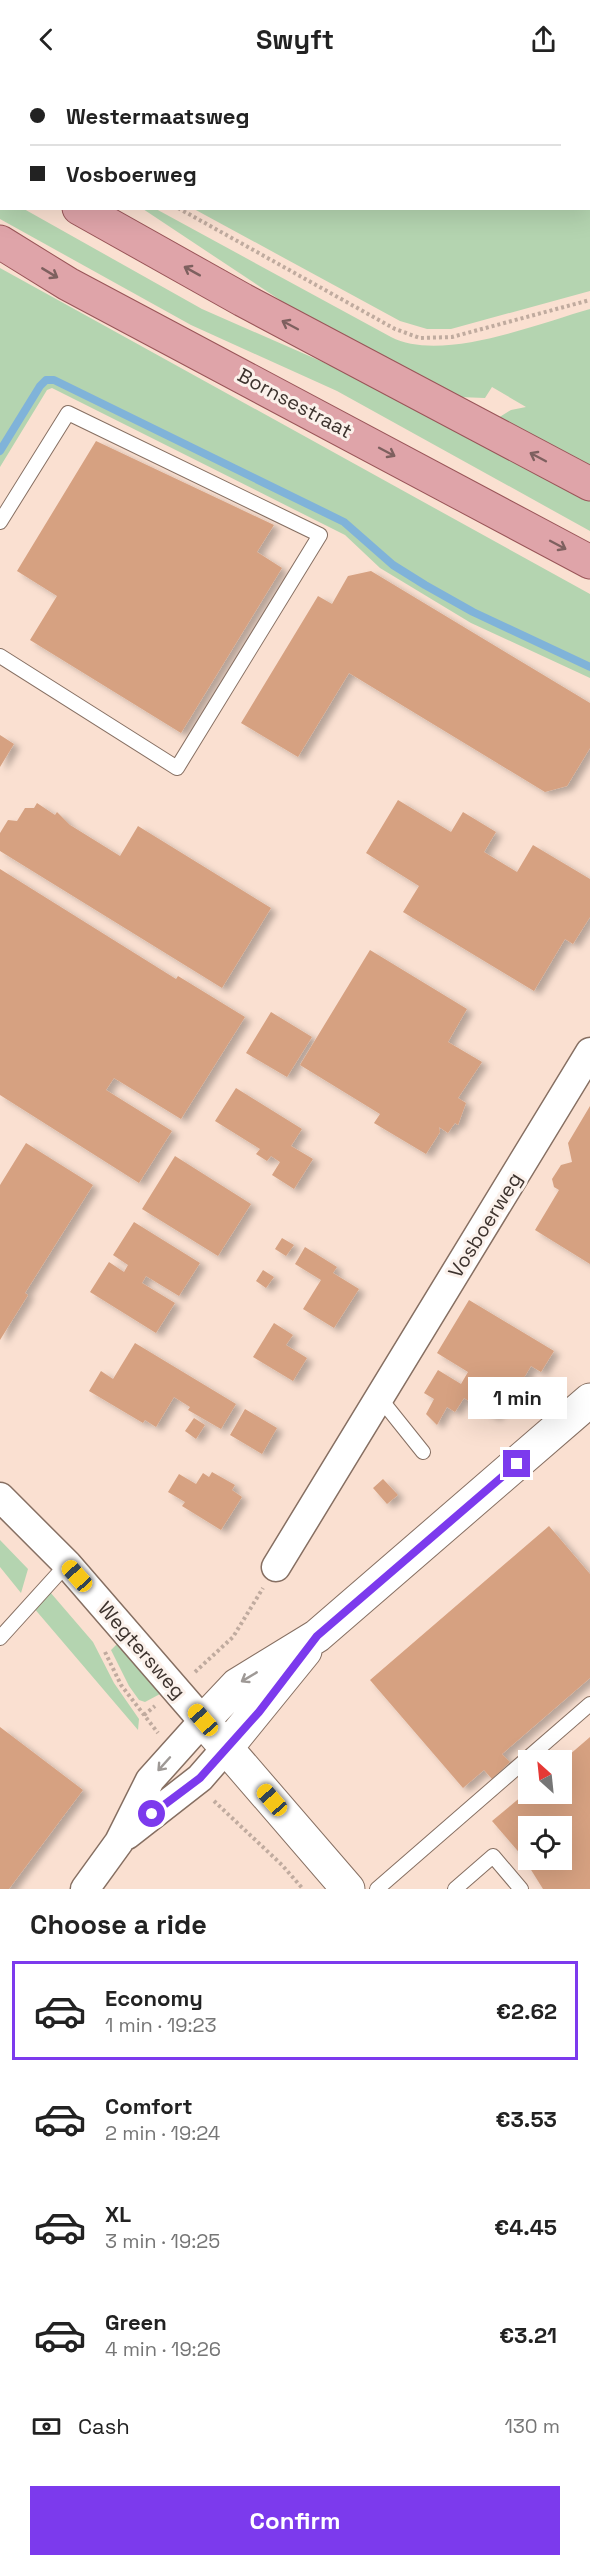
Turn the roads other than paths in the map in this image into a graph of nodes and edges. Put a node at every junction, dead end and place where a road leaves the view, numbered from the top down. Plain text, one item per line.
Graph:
1 (83, 210) edge
2 (0, 242) edge
3 (590, 484) edge
4 (0, 522) edge
5 (590, 562) edge
6 (0, 656) edge
7 (590, 1052) edge
8 (379, 1397) junction
9 (590, 1400) edge
10 (423, 1452) dead end
11 (0, 1497) edge
12 (67, 1564) junction
13 (276, 1566) road end
14 (317, 1636) junction
15 (0, 1638) edge
16 (590, 1704) edge
17 (203, 1720) junction
18 (227, 1748) junction
19 (119, 1842) junction
20 (86, 1889) edge
21 (348, 1889) edge
22 (377, 1889) edge
23 (455, 1889) edge
24 (521, 1889) edge

3 -> 1 main road
2 -> 5 main road, Bornsestraat
4 - 6 lane
7 - 8 street, Vosboerweg
8 - 10 lane
8 - 13 street, Vosboerweg
9 - 14 street
11 - 12 street, Wegtersweg
12 - 15 lane
12 - 17 street, Wegtersweg
14 -> 17 street
14 - 18 street
16 - 22 lane
17 - 18 street, Wegtersweg
17 -> 19 street
18 - 19 street
18 - 21 street, Wegtersweg
19 - 20 street
23 - 24 lane

